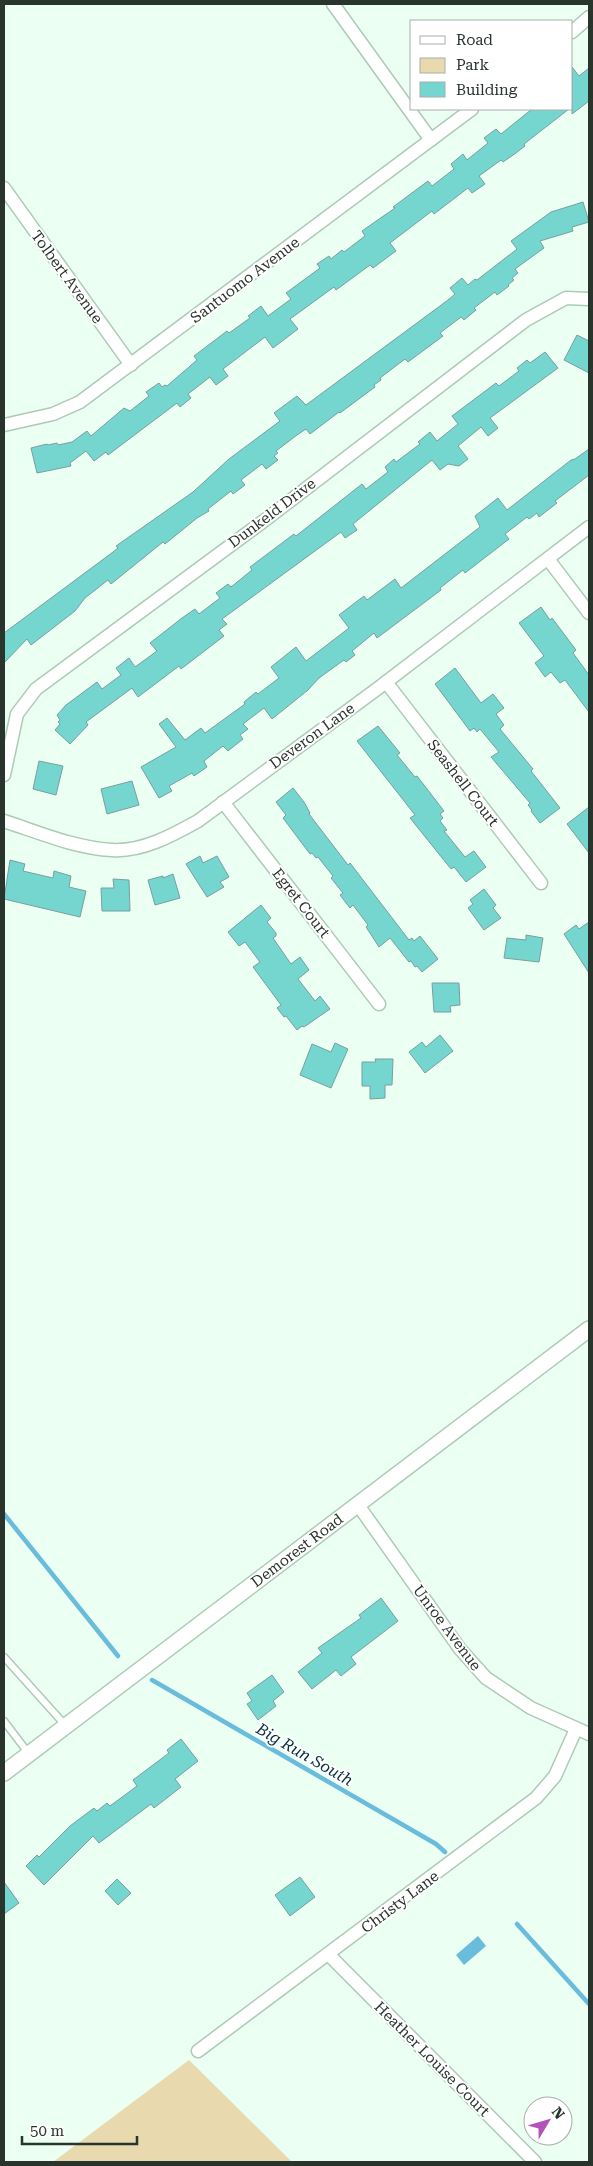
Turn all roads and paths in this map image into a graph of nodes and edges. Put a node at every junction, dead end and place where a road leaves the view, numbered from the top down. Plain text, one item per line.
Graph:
1 (333, 4) edge
2 (589, 17) edge
3 (573, 31) edge
4 (471, 110) edge
5 (431, 140) junction
6 (4, 188) edge
7 (589, 299) edge
8 (131, 366) junction
9 (4, 425) edge
10 (589, 527) edge
11 (548, 559) junction
12 (589, 612) edge
13 (386, 682) junction
14 (4, 775) edge
15 (223, 802) junction
16 (4, 822) edge
17 (541, 883) dead end
18 (379, 1004) dead end
19 (589, 1330) edge
20 (358, 1505) junction
21 (4, 1657) edge
22 (6, 1665) edge
23 (4, 1721) edge
24 (66, 1726) junction
25 (576, 1729) junction
26 (589, 1734) edge
27 (29, 1754) junction
28 (4, 1773) edge
29 (329, 1955) junction
30 (198, 2052) dead end
31 (535, 2162) edge

1 - 5 street
2 - 3 street
4 - 5 street, Santuomo Avenue
5 - 8 street, Santuomo Avenue
6 - 8 street, Tolbert Avenue
7 - 14 street, Dunkeld Drive
8 - 9 street, Santuomo Avenue
10 - 11 street, Deveron Lane
11 - 12 street
11 - 13 street, Deveron Lane
13 - 15 street, Deveron Lane
13 - 17 street, Seashell Court
15 - 16 street, Deveron Lane
15 - 18 street, Egret Court
19 - 20 street, Demorest Road
20 - 24 street, Demorest Road
20 - 25 street, Unroe Avenue
21 - 22 lane
22 - 24 lane
23 - 27 lane
24 - 27 street, Demorest Road
25 - 26 street, Unroe Avenue
25 - 29 street, Christy Lane
27 - 28 street, Demorest Road
29 - 30 street, Christy Lane
29 - 31 street, Heather Louise Court

